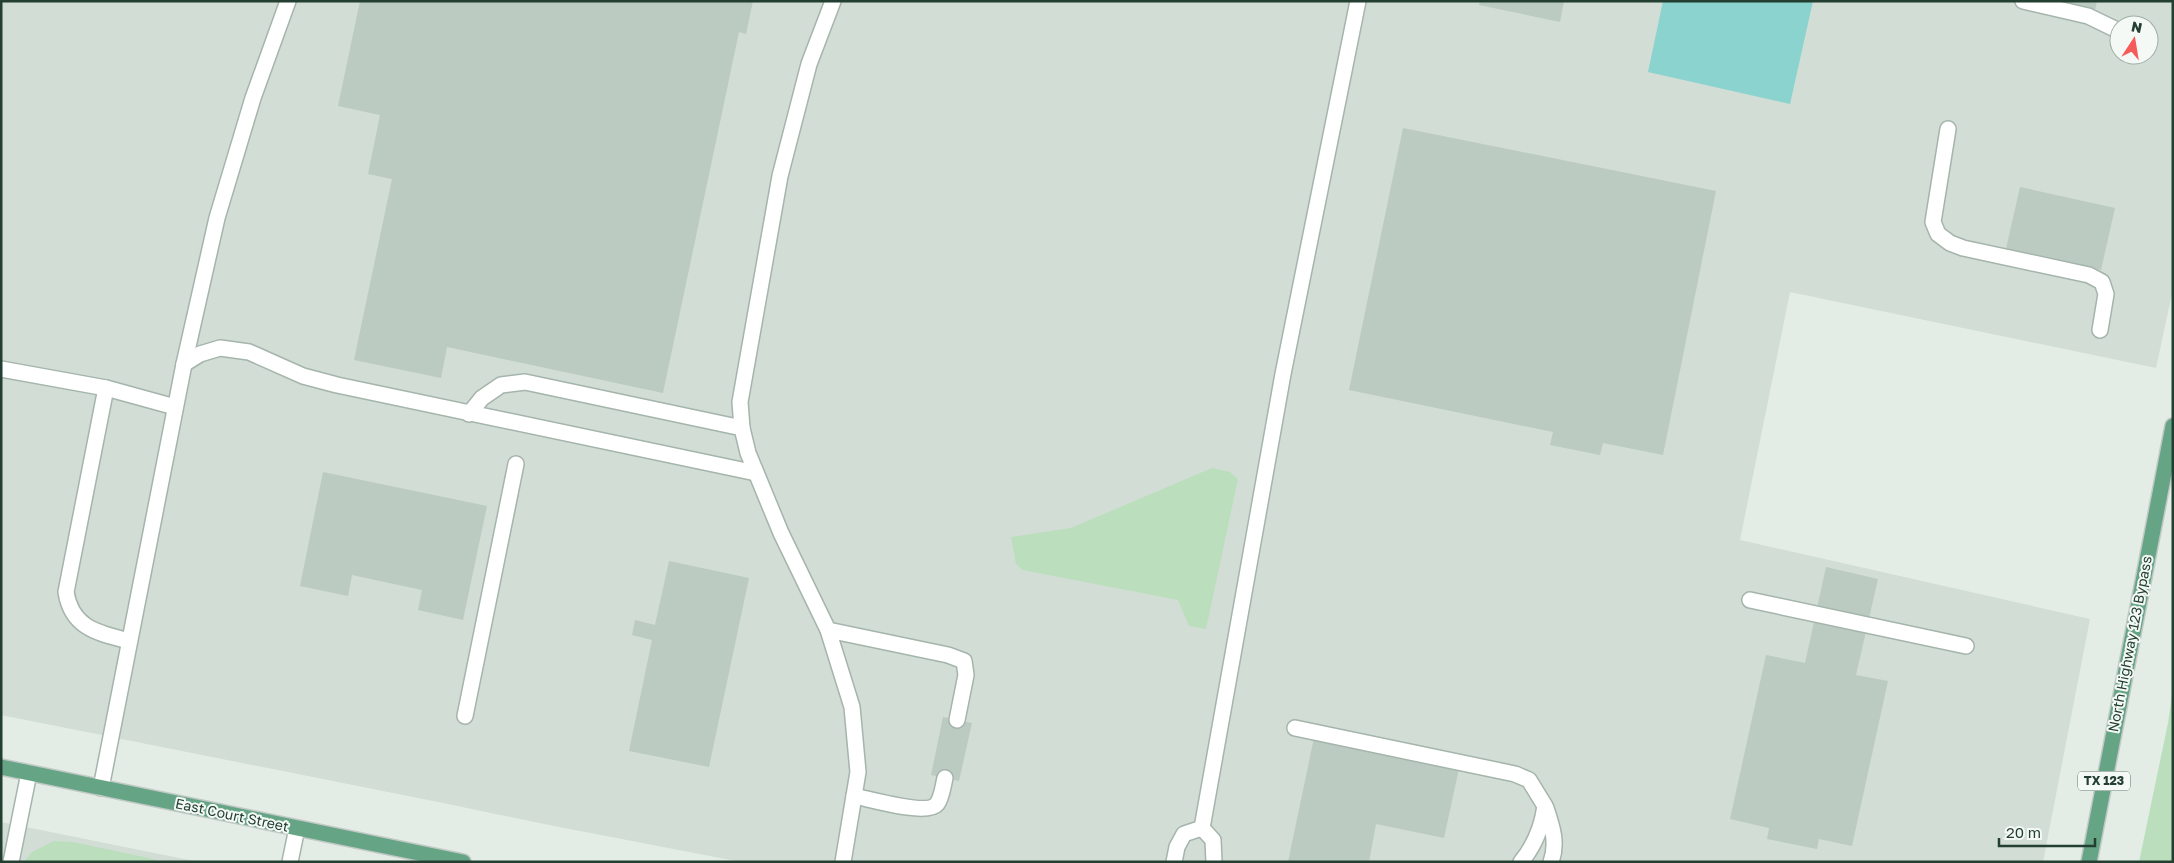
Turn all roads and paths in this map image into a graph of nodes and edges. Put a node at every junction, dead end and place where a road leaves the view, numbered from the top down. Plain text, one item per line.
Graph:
1 (288, 1) edge
2 (833, 1) edge
3 (1358, 1) edge
4 (2023, 1) edge
5 (2109, 26) edge
6 (1948, 129) dead end
7 (2100, 330) dead end
8 (184, 364) junction
9 (1, 370) edge
10 (106, 388) junction
11 (175, 407) junction
12 (469, 414) junction
13 (2173, 426) edge
14 (742, 428) junction
15 (516, 464) dead end
16 (756, 473) junction
17 (1750, 600) dead end
18 (828, 630) junction
19 (130, 641) junction
20 (1966, 646) dead end
21 (465, 716) dead end
22 (957, 720) dead end
23 (1295, 728) dead end
24 (1, 767) edge
25 (29, 773) junction
26 (945, 778) dead end
27 (101, 788) junction
28 (854, 796) junction
29 (1545, 806) junction
30 (296, 828) junction
31 (1202, 828) junction
32 (11, 862) edge
33 (290, 862) edge
34 (463, 862) edge
35 (843, 862) edge
36 (1174, 862) edge
37 (1214, 862) edge
38 (1521, 862) edge
39 (1551, 862) edge
40 (2089, 862) edge

1 - 8 lane
2 - 14 lane
3 - 31 lane
4 - 5 lane
6 - 7 lane
8 - 11 lane
8 - 12 lane
9 - 10 lane
10 - 11 lane
10 - 19 lane
11 - 19 lane
12 - 14 lane
12 - 16 lane
13 - 40 main road, North Highway 123 Bypass / TX 123
14 - 16 lane
15 - 21 lane
16 - 18 lane
17 - 20 lane
18 - 22 lane
18 - 28 lane
19 - 27 lane
23 - 29 lane
24 - 25 main road, East Court Street
25 - 27 main road, East Court Street
25 - 32 lane
26 - 28 lane
27 - 30 main road, East Court Street
28 - 35 lane
29 - 38 lane
29 - 39 lane
30 - 33 lane
30 - 34 main road, East Court Street
31 - 36 lane
31 - 37 lane

